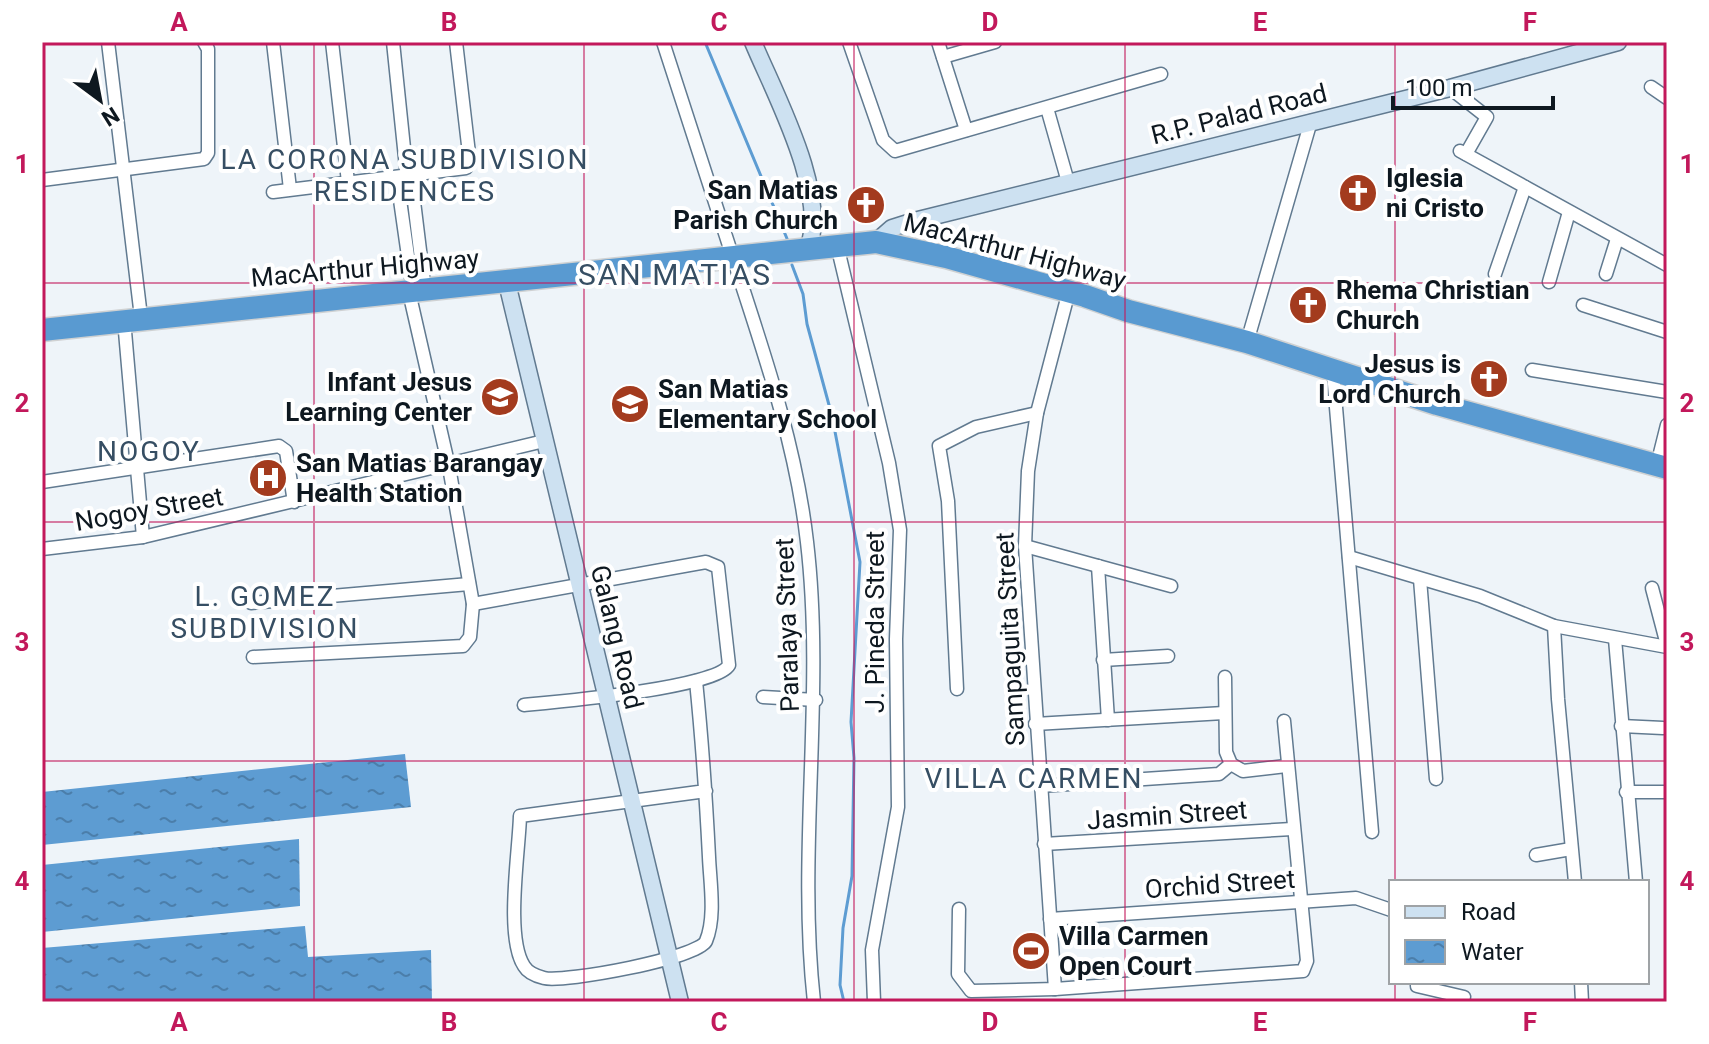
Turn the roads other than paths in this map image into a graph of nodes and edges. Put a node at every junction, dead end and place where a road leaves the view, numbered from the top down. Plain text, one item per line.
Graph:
1 (108, 42) edge
2 (204, 42) edge
3 (273, 42) edge
4 (332, 42) edge
5 (393, 42) edge
6 (456, 42) edge
7 (663, 42) edge
8 (753, 42) edge
9 (849, 42) edge
10 (938, 42) edge
11 (995, 42) edge
12 (1618, 42) edge
13 (943, 57) junction
14 (1161, 74) dead end
15 (1651, 87) dead end
16 (1450, 88) junction
17 (1667, 98) edge
18 (1047, 108) junction
19 (1311, 121) junction
20 (966, 130) junction
21 (124, 171) junction
22 (405, 178) junction
23 (42, 180) edge
24 (348, 182) junction
25 (1068, 182) junction
26 (1525, 187) junction
27 (290, 189) junction
28 (273, 192) dead end
29 (814, 210) junction
30 (1569, 212) junction
31 (1617, 239) junction
32 (876, 242) junction
33 (835, 246) junction
34 (808, 249) junction
35 (733, 257) junction
36 (1667, 265) edge
37 (1495, 274) dead end
38 (1606, 274) dead end
39 (1549, 282) dead end
40 (507, 283) junction
41 (415, 291) junction
42 (1069, 291) junction
43 (1583, 305) dead end
44 (132, 318) junction
45 (42, 330) edge
46 (1667, 332) edge
47 (1247, 342) junction
48 (1532, 370) dead end
49 (1333, 372) junction
50 (1667, 392) edge
51 (1037, 413) junction
52 (1667, 425) edge
53 (544, 441) junction
54 (1662, 466) edge
55 (137, 467) junction
56 (449, 467) junction
57 (42, 482) edge
58 (294, 502) junction
59 (143, 537) junction
60 (1025, 546) junction
61 (42, 549) edge
62 (1349, 557) junction
63 (1098, 566) junction
64 (1420, 579) junction
65 (579, 583) junction
66 (469, 584) junction
67 (1171, 586) dead end
68 (1652, 588) dead end
69 (251, 603) dead end
70 (473, 604) junction
71 (1554, 626) junction
72 (1615, 639) junction
73 (1667, 646) edge
74 (1168, 656) dead end
75 (253, 657) dead end
76 (1103, 660) junction
77 (1225, 677) dead end
78 (696, 681) junction
79 (957, 689) dead end
80 (607, 696) junction
81 (763, 697) dead end
82 (816, 700) junction
83 (524, 705) dead end
84 (1224, 713) junction
85 (1108, 720) junction
86 (1284, 721) dead end
87 (1035, 724) junction
88 (1621, 726) junction
89 (1663, 728) dead end
90 (1231, 764) junction
91 (1286, 766) junction
92 (1436, 779) dead end
93 (1040, 786) junction
94 (706, 791) junction
95 (1626, 792) junction
96 (1667, 792) edge
97 (631, 800) junction
98 (1292, 829) junction
99 (1372, 832) dead end
100 (1044, 844) junction
101 (1571, 849) junction
102 (1536, 855) dead end
103 (1575, 880) edge
104 (1636, 880) edge
105 (1299, 900) junction
106 (959, 909) dead end
107 (1389, 909) edge
108 (1050, 919) junction
109 (669, 959) junction
110 (1417, 984) edge
111 (1055, 989) junction
112 (1464, 997) dead end
113 (680, 1002) edge
114 (814, 1002) edge
115 (874, 1002) edge

1 - 21 street
2 - 21 street
3 - 27 street
4 - 24 street
5 - 22 street
6 - 22 street
7 - 35 street, Paralaya Street
8 - 29 street
9 - 20 street
10 - 13 street
11 - 13 street
12 - 16 street, R.P. Palad Road
13 - 20 street
14 - 18 street
15 - 17 street
16 - 19 street, R.P. Palad Road
16 - 26 street
18 - 20 street
18 - 25 street
19 - 25 street, R.P. Palad Road
19 - 47 street
21 - 23 street
21 - 44 street
22 - 24 street
22 - 41 street
24 - 27 street
25 - 32 street, R.P. Palad Road
26 - 30 street
26 - 37 street
27 - 28 street
29 - 33 street
29 - 34 street
30 - 31 street
30 - 39 street
31 - 36 street
31 - 38 street
32 - 33 highway, MacArthur Highway
32 - 42 highway, MacArthur Highway
33 - 34 highway, MacArthur Highway
33 - 115 street, J. Pineda Street
34 - 35 highway, MacArthur Highway
35 - 40 highway, MacArthur Highway
35 - 82 street, Paralaya Street
40 - 41 highway, MacArthur Highway
40 - 53 street, Galang Road
41 - 44 highway, MacArthur Highway
41 - 56 street
42 - 47 highway, MacArthur Highway
42 - 51 street, Sampaguita Street
43 - 46 street
44 - 45 highway, MacArthur Highway
44 - 55 street
47 - 49 highway, MacArthur Highway
48 - 50 street
49 - 54 highway, MacArthur Highway
49 - 62 street
51 - 60 street, Sampaguita Street
51 - 79 street
52 - 54 street
53 - 56 street, Nogoy Street
53 - 65 street, Galang Road
55 - 57 street
55 - 58 street
55 - 59 street
56 - 58 street, Nogoy Street
56 - 66 street
58 - 59 street, Nogoy Street
59 - 61 street, Nogoy Street
60 - 63 street
60 - 87 street, Sampaguita Street
62 - 64 street
62 - 99 street
63 - 67 street
63 - 76 street
64 - 71 street
64 - 92 street
65 - 70 street
65 - 78 street
65 - 80 street, Galang Road
66 - 69 street
66 - 70 street
68 - 73 street
70 - 75 street
71 - 72 street
71 - 101 street
72 - 73 street
72 - 88 street
74 - 76 street
76 - 85 street
77 - 84 street
78 - 80 street
78 - 94 street
80 - 83 street
80 - 97 street, Galang Road
81 - 82 street
82 - 114 street, Paralaya Street
84 - 85 street
84 - 90 street
85 - 87 street
86 - 91 street
87 - 93 street, Sampaguita Street
88 - 89 street
88 - 95 street
90 - 91 street
90 - 93 street
91 - 98 street
93 - 100 street, Sampaguita Street
94 - 97 street
94 - 109 street
95 - 96 street
95 - 104 street
97 - 109 street, Galang Road
97 - 109 street
98 - 100 street, Jasmin Street
98 - 105 street
100 - 108 street, Sampaguita Street
101 - 102 street
101 - 103 street
105 - 107 street, Orchid Street
105 - 108 street, Orchid Street
105 - 111 street
106 - 111 street
108 - 111 street, Sampaguita Street
109 - 113 street, Galang Road
110 - 112 street

